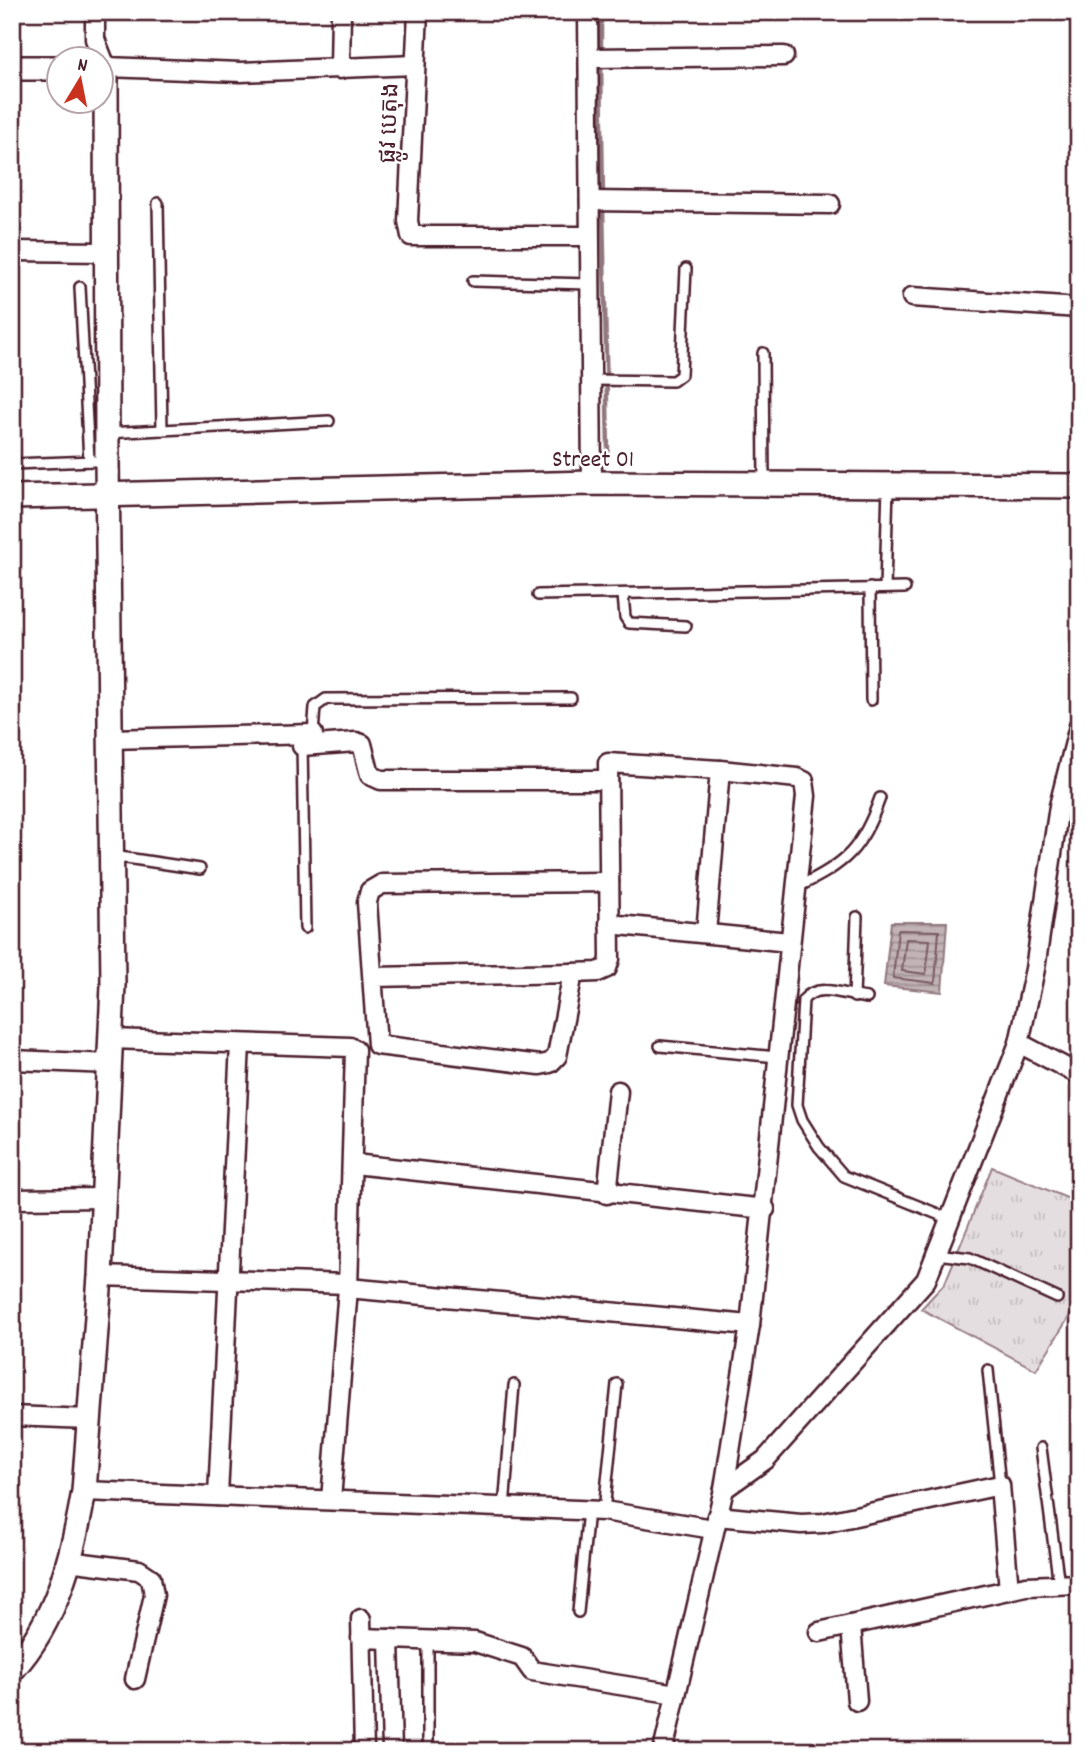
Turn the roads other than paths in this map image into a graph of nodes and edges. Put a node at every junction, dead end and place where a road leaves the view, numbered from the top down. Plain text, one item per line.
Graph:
1 (95, 12) edge
2 (341, 12) edge
3 (418, 12) edge
4 (588, 12) edge
5 (96, 46) edge
6 (784, 56) dead end
7 (592, 58) junction
8 (415, 65) junction
9 (116, 67) edge
10 (12, 68) edge
11 (46, 68) edge
12 (340, 69) junction
13 (105, 116) edge
14 (601, 201) junction
15 (158, 203) dead end
16 (830, 204) dead end
17 (589, 236) junction
18 (12, 251) edge
19 (106, 252) junction
20 (686, 269) dead end
21 (472, 281) dead end
22 (590, 284) junction
23 (80, 287) dead end
24 (912, 297) dead end
25 (1079, 309) edge
26 (763, 353) dead end
27 (596, 380) junction
28 (329, 421) dead end
29 (162, 430) junction
30 (107, 433) junction
31 (98, 461) junction
32 (12, 464) edge
33 (592, 483) junction
34 (764, 485) junction
35 (888, 486) junction
36 (1079, 486) edge
37 (107, 496) junction
38 (12, 497) edge
39 (870, 588) junction
40 (885, 588) junction
41 (905, 588) dead end
42 (538, 594) dead end
43 (623, 595) junction
44 (686, 626) dead end
45 (571, 698) dead end
46 (871, 700) dead end
47 (1079, 726) edge
48 (305, 738) junction
49 (110, 739) junction
50 (720, 770) junction
51 (1070, 775) edge
52 (608, 780) junction
53 (880, 798) dead end
54 (1079, 805) edge
55 (113, 856) junction
56 (200, 869) dead end
57 (609, 882) junction
58 (795, 887) junction
59 (857, 917) dead end
60 (609, 924) junction
61 (305, 928) dead end
62 (706, 933) junction
63 (789, 942) junction
64 (573, 973) junction
65 (374, 977) junction
66 (854, 997) junction
67 (867, 998) dead end
68 (111, 1039) junction
69 (1019, 1043) junction
70 (240, 1044) junction
71 (660, 1046) dead end
72 (777, 1057) junction
73 (12, 1060) edge
74 (111, 1064) junction
75 (1076, 1073) dead end
76 (618, 1091) dead end
77 (354, 1164) junction
78 (607, 1194) junction
79 (104, 1198) junction
80 (12, 1199) edge
81 (765, 1209) junction
82 (950, 1219) junction
83 (936, 1254) junction
84 (100, 1276) junction
85 (227, 1279) junction
86 (348, 1286) junction
87 (1057, 1298) dead end
88 (750, 1325) junction
89 (988, 1370) dead end
90 (617, 1384) dead end
91 (514, 1385) dead end
92 (12, 1416) edge
93 (88, 1419) junction
94 (1041, 1448) dead end
95 (999, 1485) junction
96 (724, 1489) junction
97 (84, 1491) junction
98 (218, 1496) junction
99 (331, 1500) junction
100 (504, 1508) junction
101 (596, 1510) junction
102 (715, 1523) junction
103 (68, 1561) junction
104 (1079, 1584) edge
105 (1059, 1585) junction
106 (1009, 1590) junction
107 (578, 1612) dead end
108 (361, 1619) dead end
109 (851, 1625) junction
110 (819, 1632) dead end
111 (361, 1638) junction
112 (389, 1639) junction
113 (428, 1640) junction
114 (12, 1671) edge
115 (135, 1679) dead end
116 (676, 1694) junction
117 (857, 1701) dead end
118 (364, 1751) edge
119 (393, 1751) edge
120 (428, 1751) edge
121 (663, 1751) edge

1 - 5 street
2 - 12 street
3 - 8 street, ផ្លូវ បេតុង
4 - 7 street
6 - 7 street
7 - 14 street
8 - 12 street
8 - 17 street, ផ្លូវ បេតុង
9 - 12 street
10 - 11 street
13 - 19 street
14 - 16 street
14 - 17 street
15 - 29 lane
17 - 22 street
18 - 19 street
19 - 30 street
20 - 27 lane
21 - 22 lane
22 - 27 street
23 - 31 lane
24 - 25 street
26 - 34 lane
27 - 33 street
28 - 29 lane
29 - 30 lane
30 - 31 street
31 - 32 lane
31 - 37 street
33 - 34 street, Street 01
33 - 37 street, Street 01
34 - 35 street, Street 01
35 - 36 street, Street 01
35 - 40 lane
37 - 38 street, Street 01
37 - 49 street
39 - 40 lane
39 - 43 lane
39 - 46 lane
40 - 41 lane
42 - 43 lane
43 - 44 lane
45 - 48 lane
47 - 51 street
48 - 49 street
48 - 52 street
48 - 61 lane
49 - 55 street
50 - 52 street
50 - 58 street
50 - 62 street
51 - 54 street
51 - 69 street
52 - 57 street
53 - 58 lane
55 - 56 lane
55 - 68 street
57 - 60 street
57 - 65 street
58 - 63 street
59 - 66 lane
60 - 62 street
60 - 64 street
62 - 63 street
63 - 72 street
64 - 65 street
64 - 65 street
66 - 67 lane
66 - 82 lane
68 - 70 street
68 - 74 street
69 - 75 street
69 - 82 street
70 - 77 street
70 - 85 street
71 - 72 lane
72 - 81 street
73 - 74 street
74 - 79 street
76 - 78 street
77 - 78 street
77 - 86 street
78 - 81 street
79 - 80 street
79 - 84 street
81 - 88 street
82 - 83 street
83 - 87 lane
83 - 96 street
84 - 85 street
84 - 93 street
85 - 86 street
85 - 98 street
86 - 88 street
86 - 99 street
88 - 96 street
89 - 95 lane
90 - 101 lane
91 - 100 lane
92 - 93 street
93 - 97 street
94 - 105 lane
95 - 102 street
95 - 106 street
96 - 102 street
97 - 98 street
97 - 103 street
98 - 99 street
99 - 100 street
100 - 101 street
101 - 102 street
101 - 107 lane
102 - 116 street
103 - 114 street
103 - 115 street
104 - 105 street
105 - 106 street
106 - 109 street
108 - 111 street
109 - 110 street
109 - 117 street
111 - 112 street
111 - 118 street
112 - 113 street
112 - 119 street
113 - 116 street
113 - 120 lane
116 - 121 street

